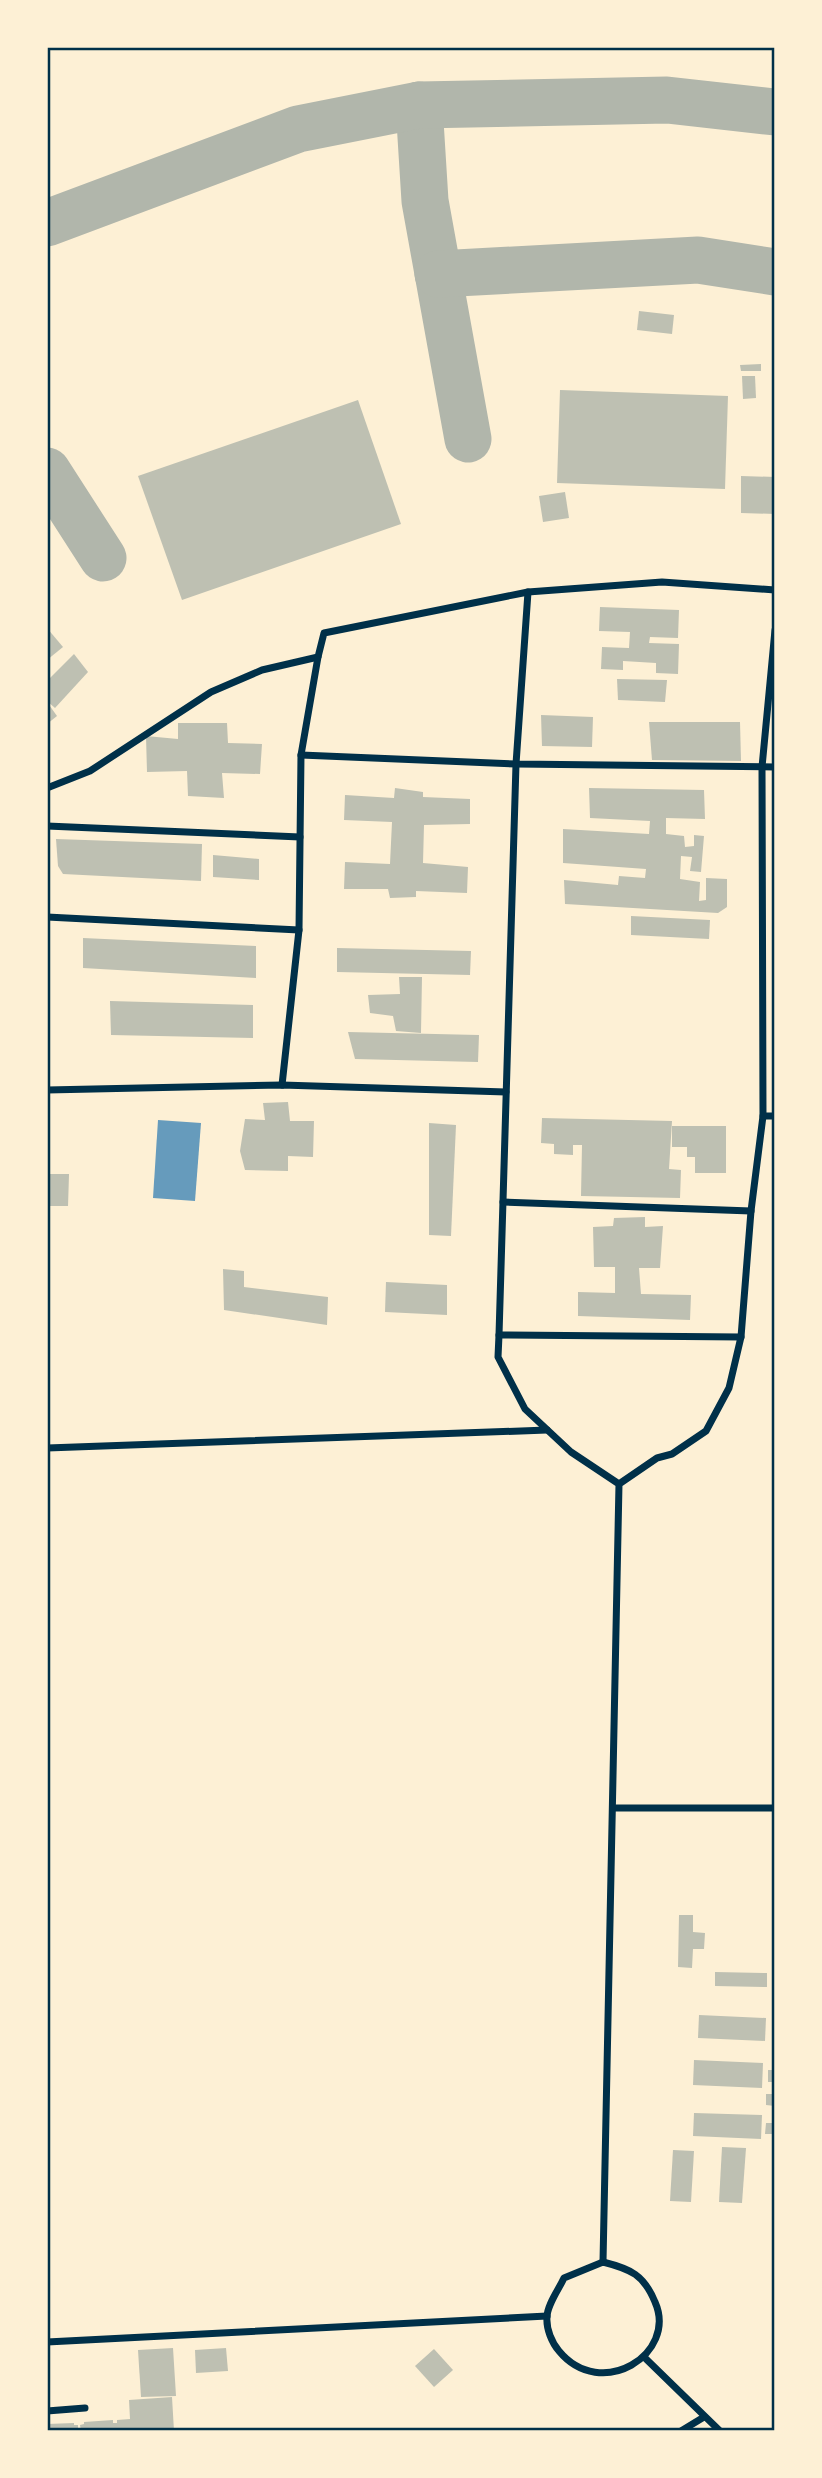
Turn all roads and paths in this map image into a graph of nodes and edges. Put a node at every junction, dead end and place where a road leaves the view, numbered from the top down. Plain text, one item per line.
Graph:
1 (775, 590) edge
2 (528, 592) junction
3 (775, 630) edge
4 (318, 657) junction
5 (301, 755) junction
6 (516, 764) junction
7 (762, 767) junction
8 (775, 768) edge
9 (47, 788) edge
10 (47, 826) edge
11 (300, 837) junction
12 (47, 917) edge
13 (299, 930) junction
14 (282, 1085) junction
15 (47, 1090) edge
16 (506, 1091) junction
17 (764, 1116) junction
18 (775, 1116) edge
19 (503, 1202) junction
20 (751, 1211) junction
21 (499, 1335) junction
22 (741, 1337) junction
23 (547, 1430) junction
24 (47, 1448) edge
25 (620, 1484) junction
26 (613, 1808) junction
27 (775, 1808) edge
28 (603, 2262) junction
29 (547, 2316) junction
30 (47, 2342) edge
31 (644, 2357) junction
32 (85, 2408) dead end
33 (47, 2412) edge
34 (704, 2417) junction
35 (681, 2431) edge
36 (720, 2431) edge

1 - 2 street
2 - 4 street
2 - 6 street
3 - 7 street
4 - 5 street
4 - 9 street
5 - 6 street
5 - 11 street
6 - 7 street
6 - 16 street
7 - 8 street
7 - 17 street
10 - 11 street
11 - 13 street
12 - 13 street
13 - 14 street
14 - 15 street
14 - 16 street
16 - 19 street
17 - 18 street
17 - 20 street
19 - 20 street
19 - 21 street
20 - 22 street
21 - 22 street
21 - 23 street
22 - 25 street
23 - 24 street
23 - 25 street
25 - 26 street
26 - 27 street
26 - 28 street
28 - 29 street
28 - 31 street
29 - 30 street
29 - 31 street
31 - 34 street
32 - 33 street
34 - 35 street
34 - 36 street

